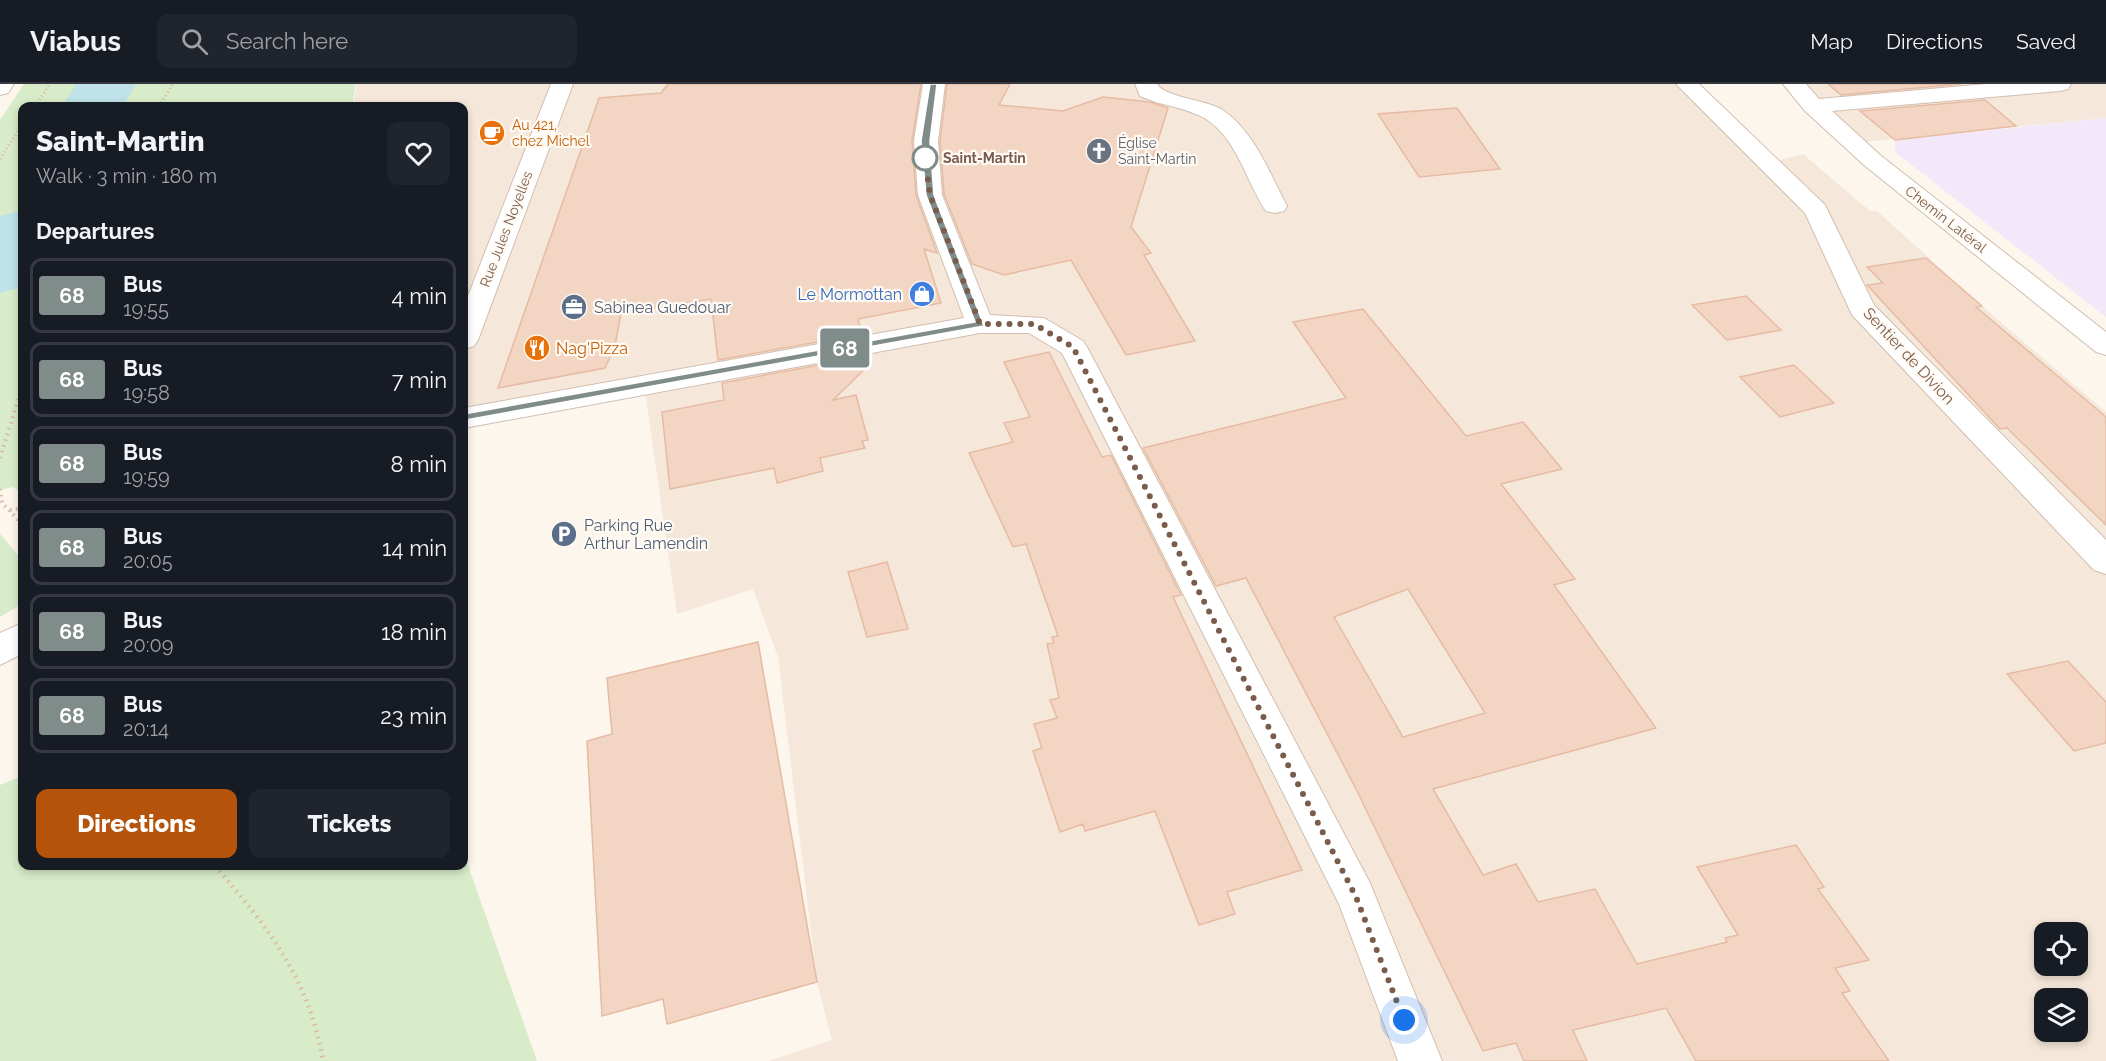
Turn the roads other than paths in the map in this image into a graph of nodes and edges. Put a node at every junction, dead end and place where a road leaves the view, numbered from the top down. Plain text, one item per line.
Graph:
1 (3, 84) edge
2 (562, 84) edge
3 (934, 84) edge
4 (1146, 84) edge
5 (1687, 84) edge
6 (1794, 84) edge
7 (2060, 84) edge
8 (0, 88) edge
9 (1813, 106) junction
10 (1275, 206) dead end
11 (980, 324) junction
12 (468, 330) edge
13 (2106, 346) edge
14 (468, 417) edge
15 (2106, 561) edge
16 (18, 640) edge
17 (0, 651) edge
18 (1420, 1061) edge

1 - 8 street
2 - 12 street, Rue Jules Noyelles
3 - 11 street
4 - 10 street
5 - 15 street, Sentier de Divion
6 - 9 street, Chemin Latéral
7 - 9 street
9 - 13 street, Chemin Latéral
11 - 14 street
11 - 18 street
16 - 17 street

